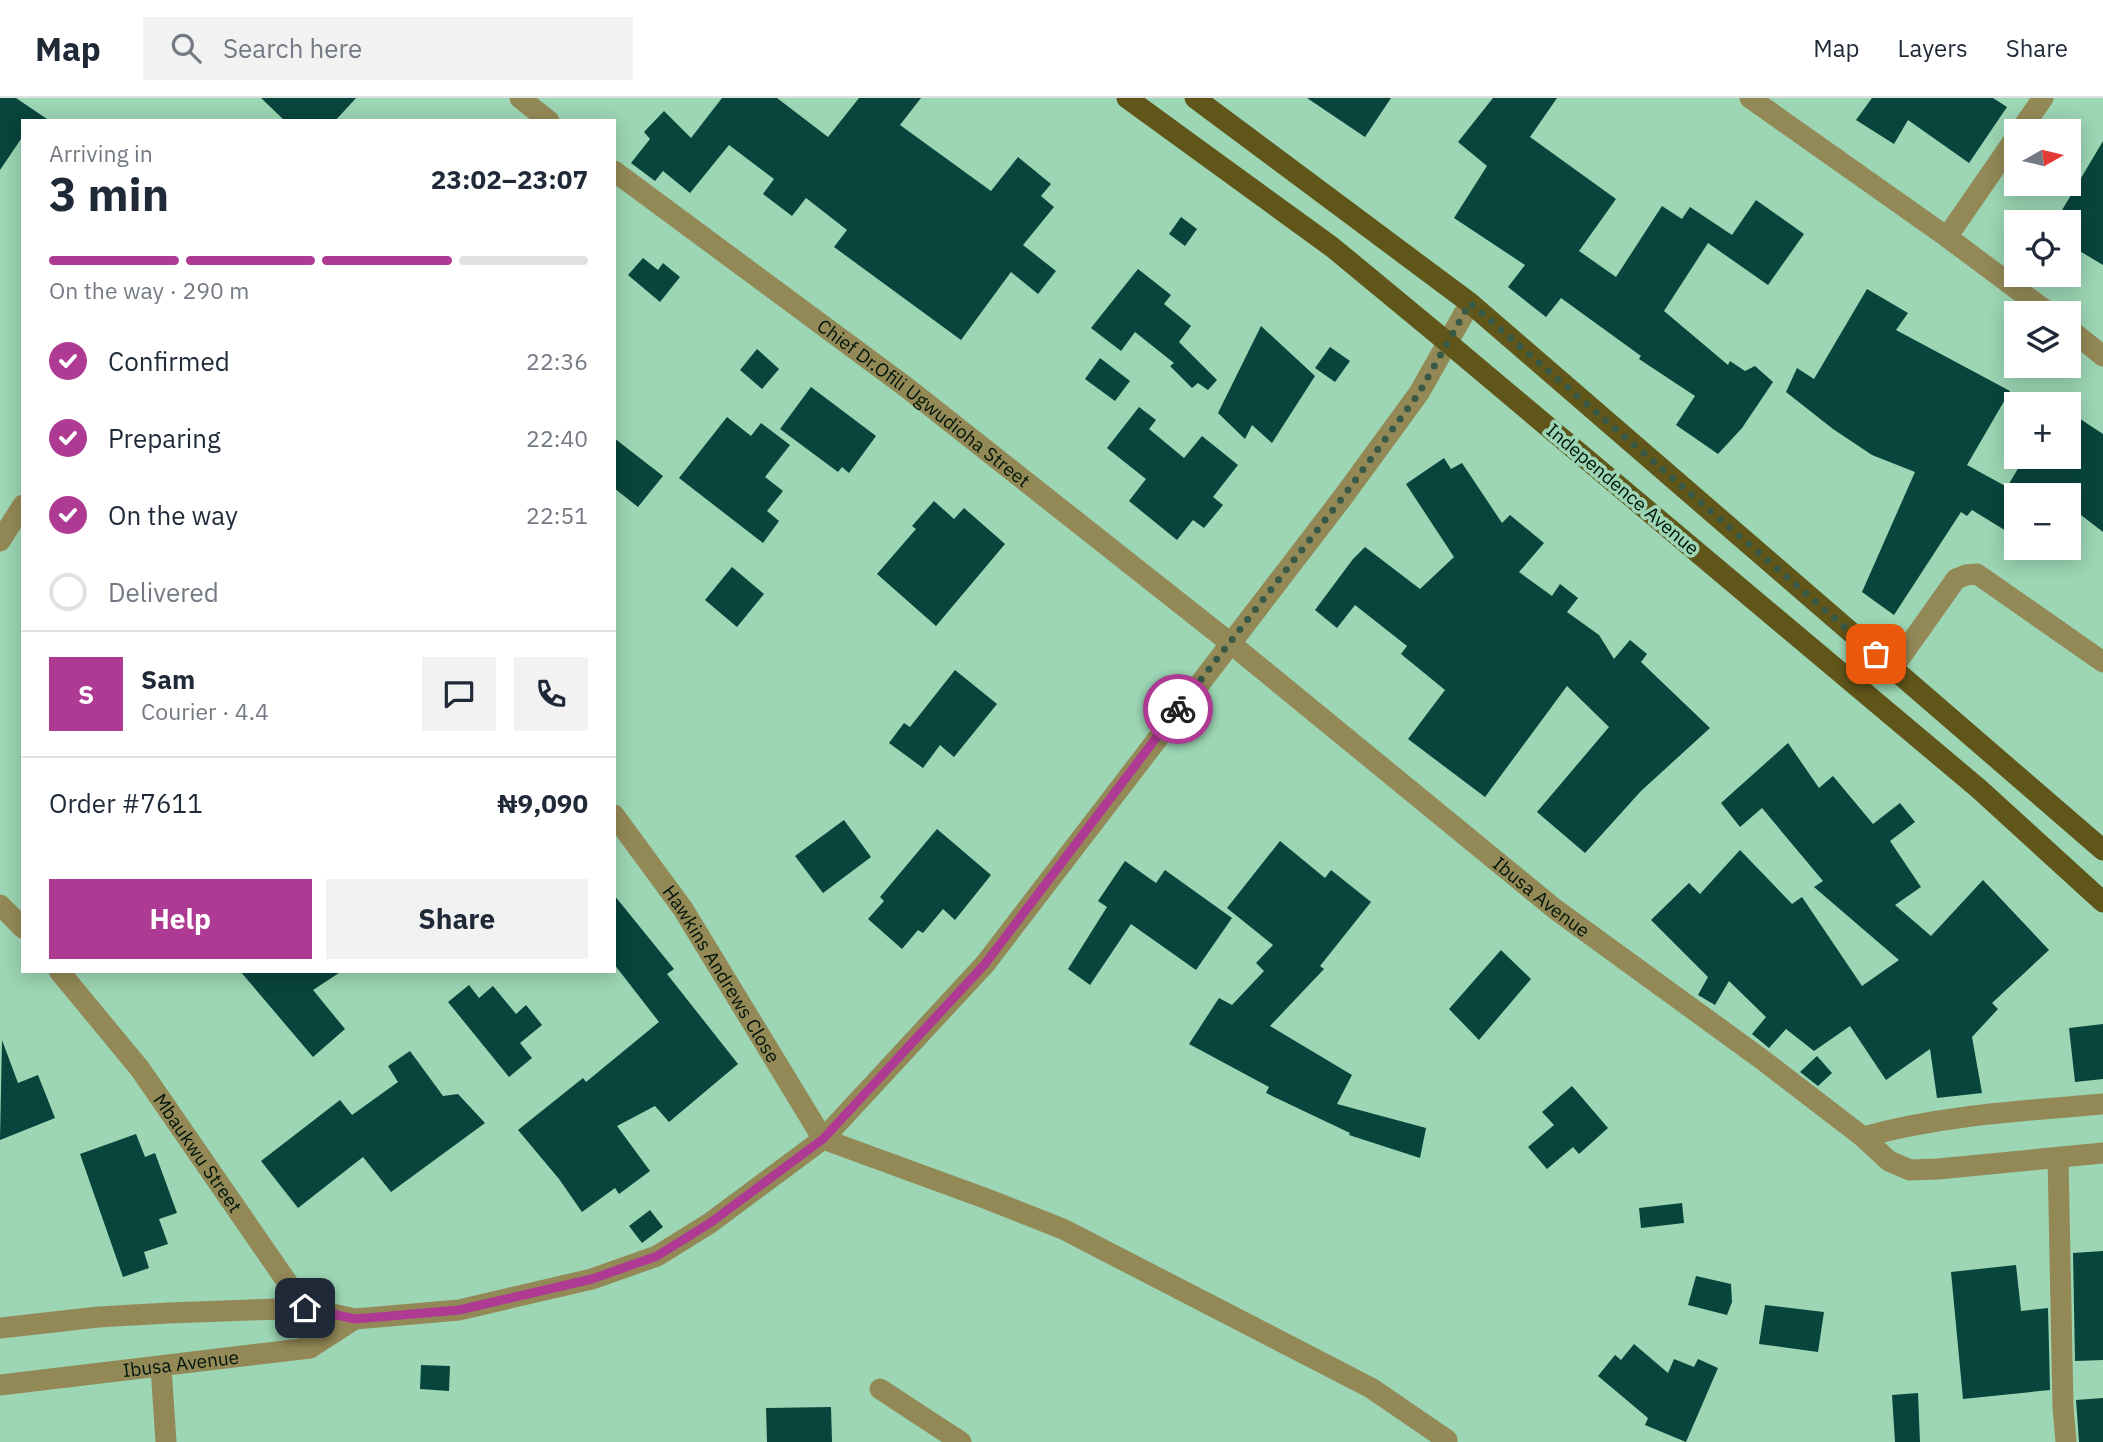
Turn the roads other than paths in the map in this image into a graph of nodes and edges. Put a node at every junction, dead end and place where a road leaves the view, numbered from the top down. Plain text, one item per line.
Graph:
1 (520, 98) edge
2 (1127, 98) edge
3 (1195, 98) edge
4 (1750, 98) edge
5 (2043, 98) edge
6 (546, 119) edge
7 (2028, 119) edge
8 (2004, 154) edge
9 (616, 172) edge
10 (1947, 237) junction
11 (2033, 301) edge
12 (1470, 303) junction
13 (2081, 338) edge
14 (1447, 342) junction
15 (2103, 356) edge
16 (21, 508) edge
17 (0, 541) edge
18 (1841, 625) junction
19 (1229, 642) junction
20 (1819, 653) junction
21 (2103, 662) edge
22 (1893, 668) junction
23 (616, 818) edge
24 (2103, 850) edge
25 (2103, 902) edge
26 (0, 905) edge
27 (21, 926) edge
28 (61, 973) edge
29 (2103, 1104) edge
30 (1863, 1137) junction
31 (823, 1139) junction
32 (2103, 1153) edge
33 (2057, 1158) junction
34 (305, 1308) junction
35 (355, 1319) junction
36 (0, 1328) edge
37 (310, 1348) junction
38 (161, 1367) junction
39 (0, 1385) edge
40 (880, 1389) dead end
41 (1447, 1440) dead end
42 (166, 1442) edge
43 (961, 1442) edge
44 (2066, 1442) edge

1 - 6 street
2 - 14 main road, Independence Avenue
3 - 12 main road, Independence Avenue
4 - 10 street
5 - 7 street
8 - 10 street
9 - 19 street, Chief Dr.Ofili Ugwudioha Street
10 - 11 street
12 - 14 street, Ibusa Avenue
12 - 18 main road, Independence Avenue
13 - 15 street
14 - 19 street, Ibusa Avenue
14 - 20 main road, Independence Avenue
16 - 17 street
18 - 20 main road
18 - 22 main road, Independence Avenue
19 - 30 street, Ibusa Avenue
19 - 31 street, Ibusa Avenue
20 - 25 main road, Independence Avenue
21 - 22 street
22 - 24 main road, Independence Avenue
23 - 31 street, Hawkins Andrews Close
26 - 27 street
28 - 34 street, Mbaukwu Street
29 - 30 street
30 - 33 street, Ibusa Avenue
31 - 35 street, Ibusa Avenue
31 - 41 street
32 - 33 street, Ibusa Avenue
33 - 44 street
34 - 35 street, Ibusa Avenue
34 - 36 street, Ibusa Avenue
34 - 37 street, Mbaukwu Street
35 - 37 street, Ibusa Avenue
37 - 38 street, Ibusa Avenue
38 - 39 street, Ibusa Avenue
38 - 42 street
40 - 43 street

